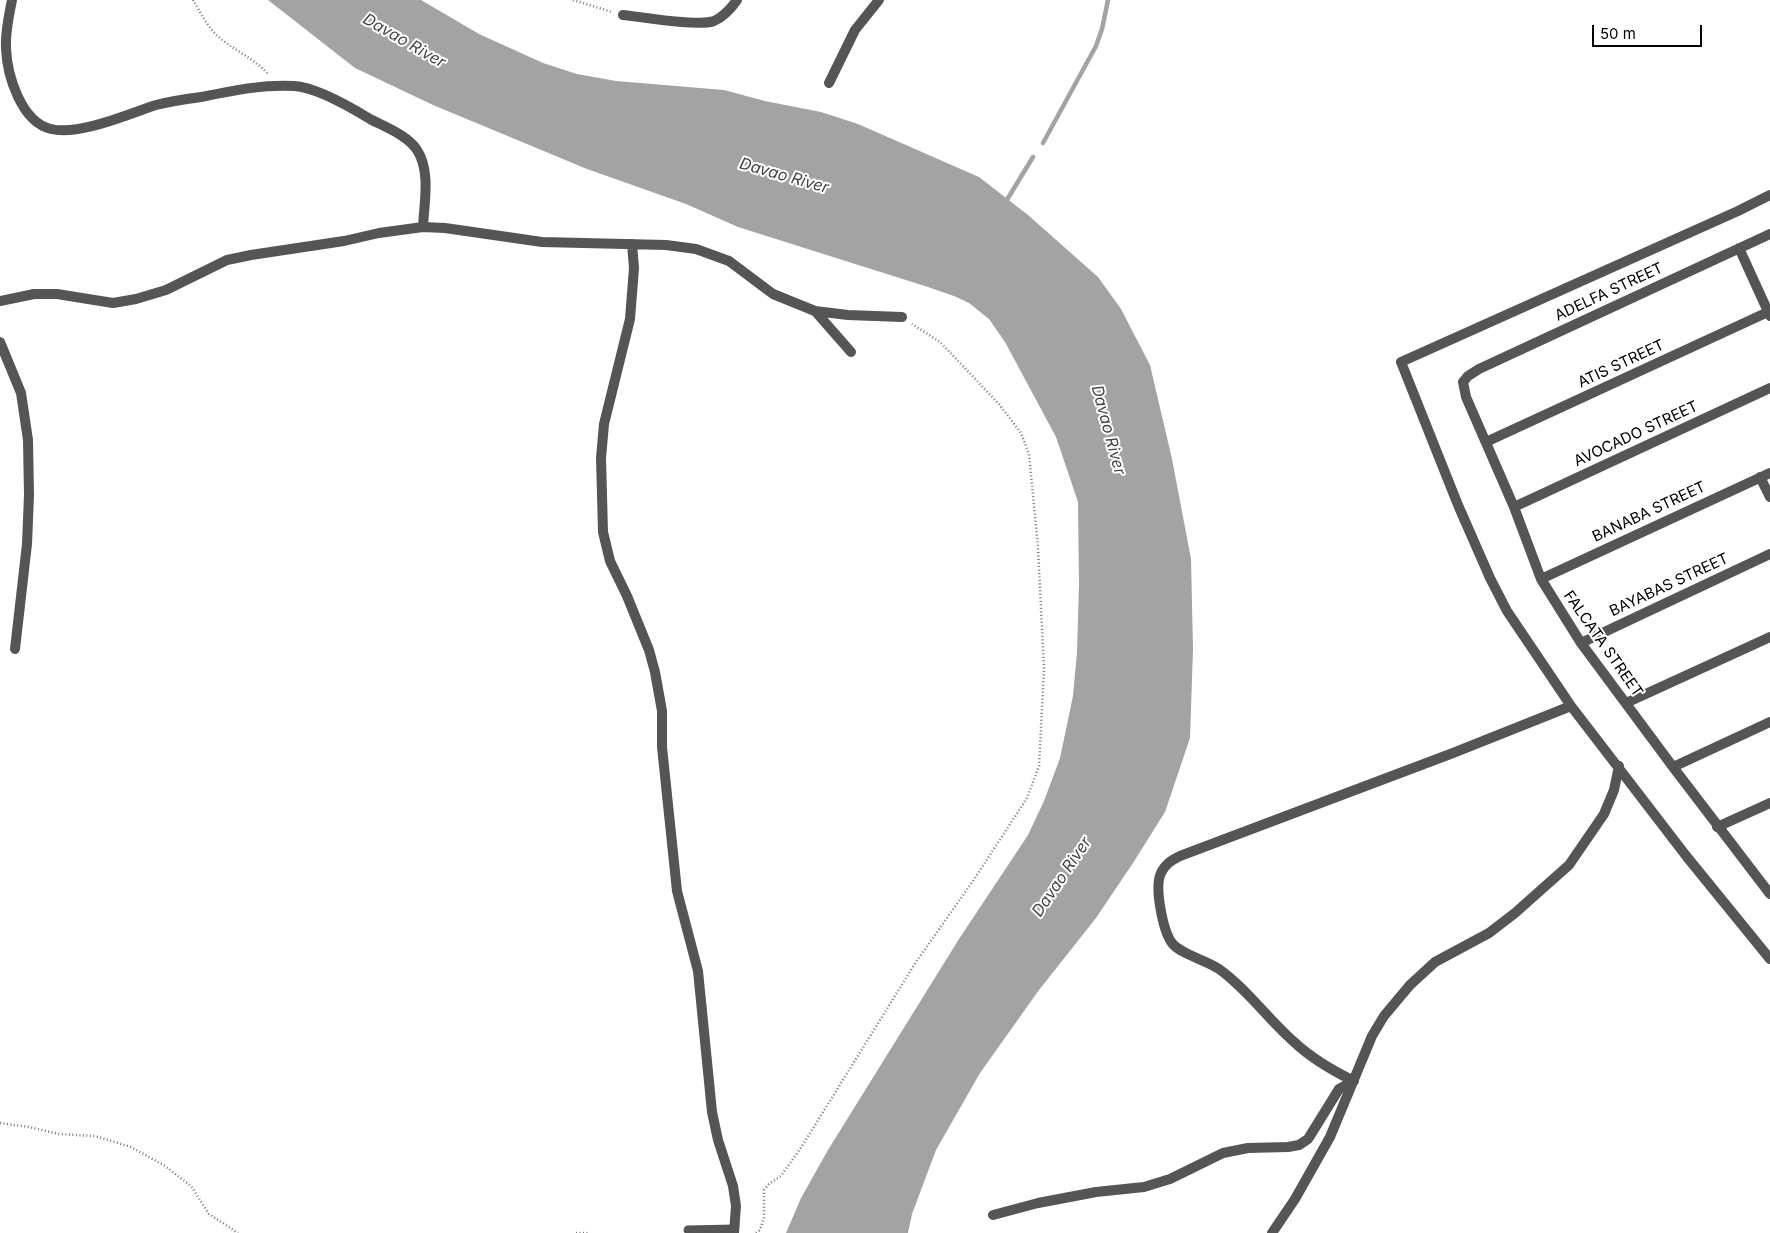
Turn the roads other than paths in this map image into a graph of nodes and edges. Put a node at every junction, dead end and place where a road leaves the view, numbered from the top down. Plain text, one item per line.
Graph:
1 (12, 0) edge
2 (737, 0) edge
3 (879, 0) edge
4 (623, 14) road end
5 (828, 83) dead end
6 (1770, 195) edge
7 (423, 227) junction
8 (1770, 234) edge
9 (632, 244) junction
10 (1739, 248) junction
11 (0, 300) edge
12 (815, 311) junction
13 (1769, 314) edge
14 (902, 317) road end
15 (0, 342) edge
16 (851, 352) dead end
17 (1463, 382) joint
18 (1770, 388) edge
19 (1486, 442) junction
20 (1765, 475) edge
21 (1770, 497) edge
22 (1514, 507) junction
23 (1770, 554) edge
24 (1541, 579) junction
25 (1770, 637) edge
26 (1581, 643) junction
27 (15, 649) dead end
28 (1626, 703) junction
29 (1571, 706) junction
30 (1770, 722) edge
31 (1618, 766) junction
32 (1673, 768) junction
33 (1770, 803) edge
34 (1718, 827) junction
35 (1766, 883) edge
36 (1770, 894) edge
37 (1770, 959) edge
38 (1354, 1080) junction
39 (993, 1215) dead end
40 (688, 1230) dead end
41 (734, 1231) edge
42 (1272, 1233) edge

1 - 7 street
2 - 4 street
3 - 5 street
6 - 29 street
7 - 9 street
7 - 11 street
8 - 10 street, ADELFA STREET
9 - 12 street
9 - 41 street
10 - 13 street
10 - 17 street, ADELFA STREET
12 - 14 street
12 - 16 street
13 - 19 street, ATIS STREET
15 - 27 street
17 - 19 street, FALCATA STREET
18 - 22 street, AVOCADO STREET
19 - 22 street, FALCATA STREET
20 - 21 street
20 - 24 street, BANABA STREET
22 - 24 street, FALCATA STREET
23 - 26 street, BAYABAS STREET
24 - 26 street, FALCATA STREET
25 - 28 street
26 - 28 street, FALCATA STREET
28 - 32 street, FALCATA STREET
29 - 31 street
29 - 38 street
30 - 32 street
31 - 37 street
31 - 38 street
32 - 34 street, FALCATA STREET
33 - 34 street
34 - 35 street, FALCATA STREET
35 - 36 street, FALCATA STREET
38 - 39 street
38 - 42 street
40 - 41 lane

